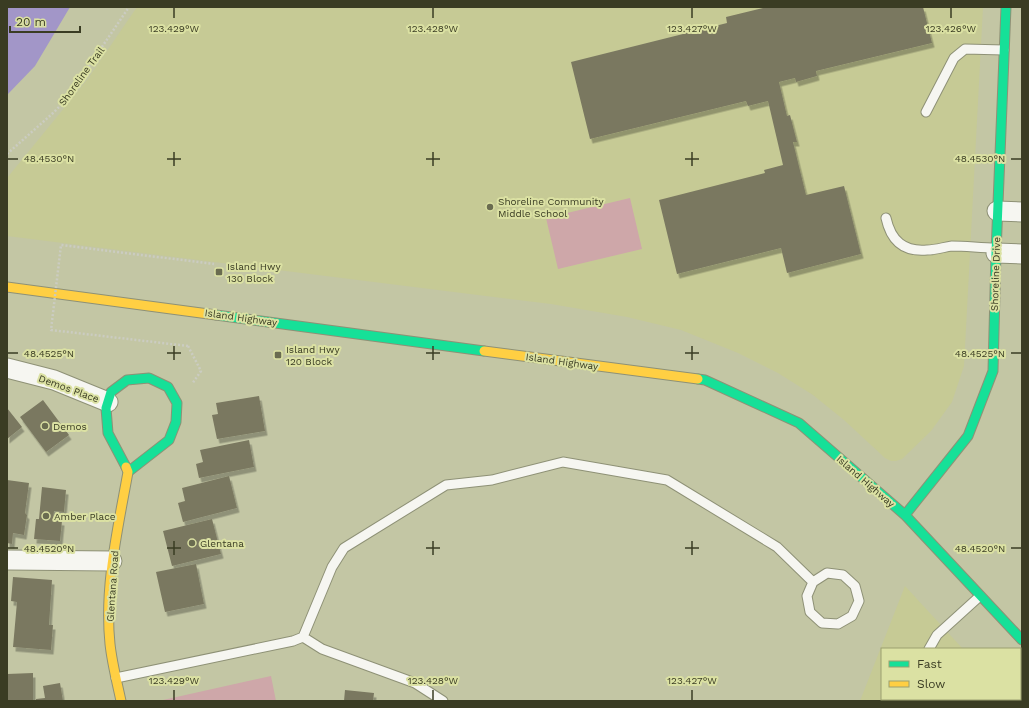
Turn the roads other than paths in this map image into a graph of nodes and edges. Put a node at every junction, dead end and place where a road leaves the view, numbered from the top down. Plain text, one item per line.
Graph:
1 (1006, 7) edge
2 (1004, 50) junction
3 (926, 112) dead end
4 (998, 211) junction
5 (1022, 212) edge
6 (886, 218) dead end
7 (996, 251) junction
8 (1022, 254) edge
9 (7, 287) edge
10 (7, 368) edge
11 (108, 402) junction
12 (128, 472) junction
13 (905, 515) junction
14 (7, 560) edge
15 (112, 561) junction
16 (813, 582) junction
17 (980, 596) junction
18 (303, 637) junction
19 (1022, 640) edge
20 (930, 648) edge
21 (116, 678) junction
22 (121, 701) edge
23 (443, 701) edge

1 - 2 main road, Shoreline Drive
2 - 3 lane
2 - 4 main road, Shoreline Drive
4 - 5 street
4 - 7 main road, Shoreline Drive
6 - 7 lane
7 - 8 street
7 - 13 main road, Shoreline Drive
9 - 13 main road, Island Highway
10 - 11 street, Demos Place
11 - 12 main road
11 - 12 main road
12 - 15 main road, Glentana Road
13 - 17 main road, Island Highway
14 - 15 street
15 - 21 main road, Glentana Road
16 - 16 lane
16 - 18 lane
17 - 19 main road, Island Highway
17 - 20 lane
18 - 21 lane
18 - 23 lane
21 - 22 main road, Glentana Road

